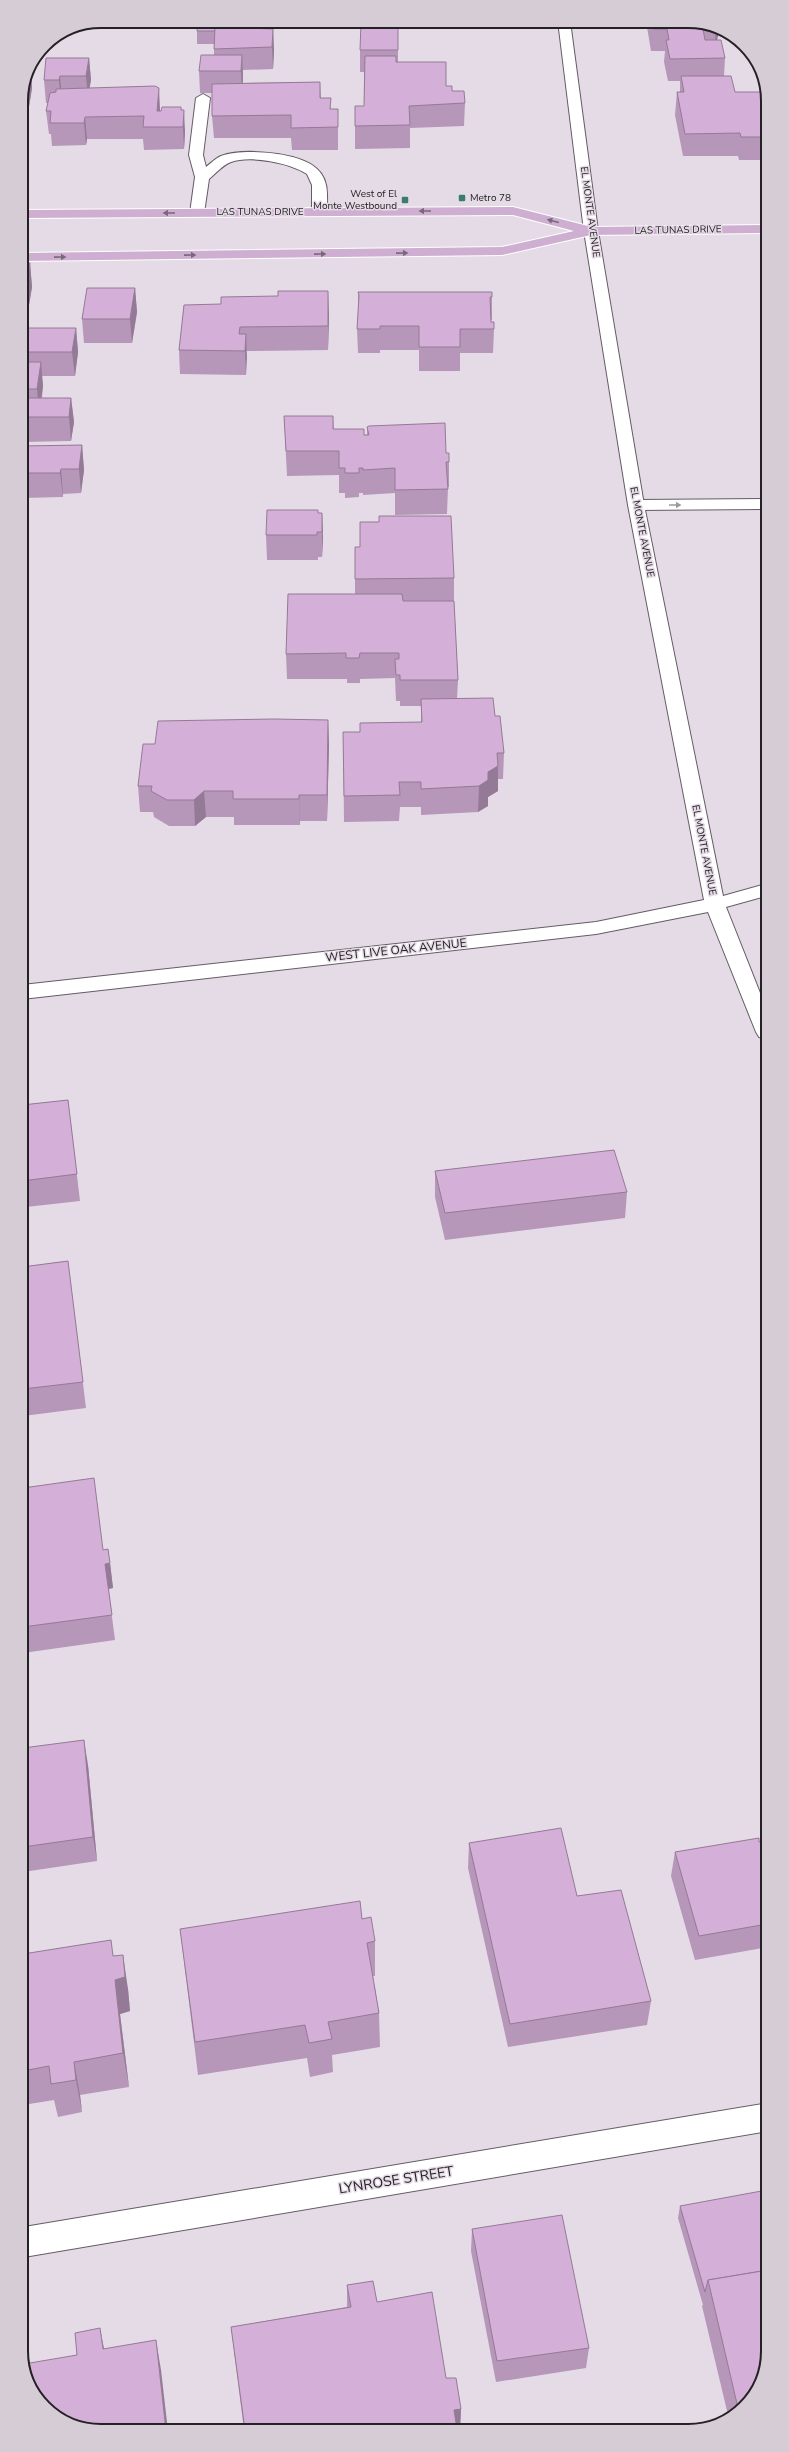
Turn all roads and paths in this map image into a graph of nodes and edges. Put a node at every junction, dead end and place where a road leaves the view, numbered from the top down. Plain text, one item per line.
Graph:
1 (565, 28) edge
2 (203, 98) edge
3 (202, 177) junction
4 (197, 212) junction
5 (319, 212) junction
6 (28, 214) edge
7 (761, 229) edge
8 (591, 231) junction
9 (28, 257) edge
10 (761, 504) edge
11 (636, 506) junction
12 (761, 891) edge
13 (715, 904) junction
14 (28, 991) edge
15 (761, 1019) edge
16 (761, 2118) edge
17 (28, 2241) edge

1 - 8 street, EL MONTE AVENUE
2 - 3 street
3 - 4 street
3 - 5 street
4 - 5 main road, LAS TUNAS DRIVE
4 -> 6 main road, LAS TUNAS DRIVE
8 -> 5 main road, LAS TUNAS DRIVE
7 - 8 main road, LAS TUNAS DRIVE
9 -> 8 main road, LAS TUNAS DRIVE
8 - 11 street, EL MONTE AVENUE
11 -> 10 street
11 - 13 street, EL MONTE AVENUE
12 - 13 street, WEST LIVE OAK AVENUE
13 - 14 street, WEST LIVE OAK AVENUE
13 - 15 street, EL MONTE AVENUE
16 - 17 street, LYNROSE STREET

